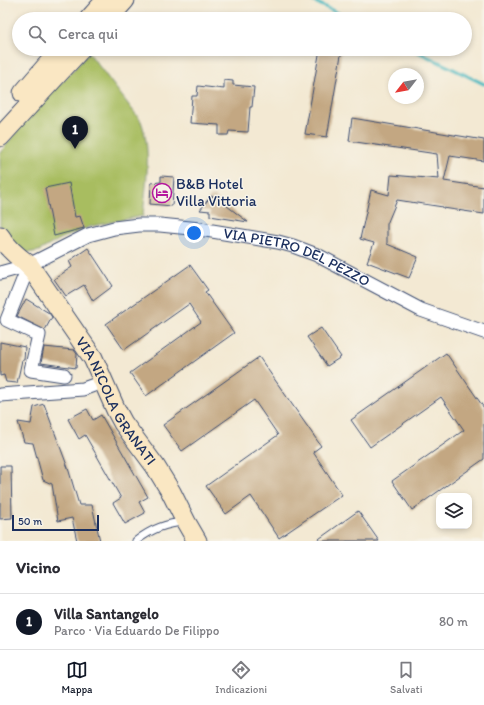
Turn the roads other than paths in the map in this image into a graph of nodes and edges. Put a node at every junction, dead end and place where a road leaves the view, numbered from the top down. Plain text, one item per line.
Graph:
1 (106, 0) edge
2 (126, 0) edge
3 (95, 12) edge
4 (115, 12) edge
5 (55, 56) edge
6 (75, 56) edge
7 (0, 118) edge
8 (0, 137) edge
9 (0, 236) edge
10 (29, 265) junction
11 (0, 273) edge
12 (0, 319) edge
13 (484, 332) edge
14 (64, 376) dead end
15 (103, 379) junction
16 (0, 395) edge
17 (190, 534) edge
18 (136, 541) edge

1 - 3 street
2 - 4 street
5 - 7 street
6 - 8 street
9 - 10 street
10 - 11 street, VIA PIETRO DEL PEZZO
10 - 12 street
10 - 13 street, VIA PIETRO DEL PEZZO
10 - 14 street
10 - 15 street, VIA NICOLA GRANATI
15 - 16 street
15 - 17 street, VIA NICOLA GRANATI
17 - 18 lane

